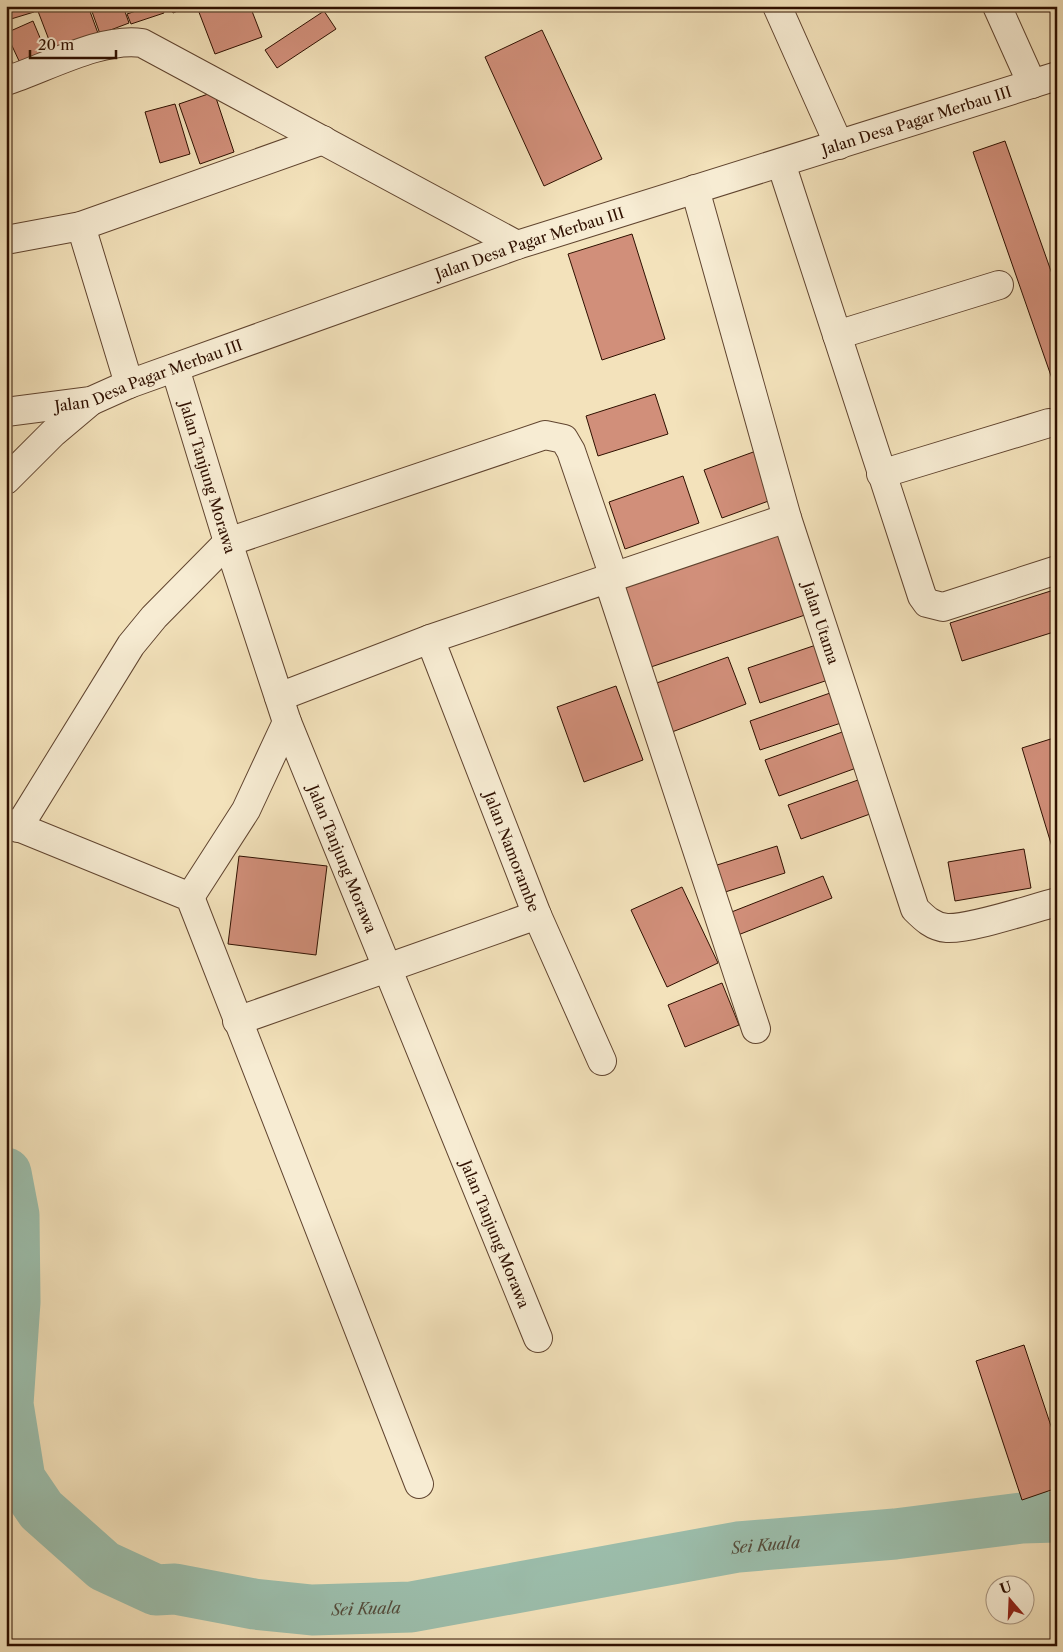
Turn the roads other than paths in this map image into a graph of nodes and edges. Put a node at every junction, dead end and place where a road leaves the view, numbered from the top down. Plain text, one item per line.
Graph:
1 (777, 6) edge
2 (997, 6) edge
3 (1044, 80) edge
4 (6, 81) edge
5 (323, 140) junction
6 (839, 145) junction
7 (781, 163) junction
8 (695, 189) junction
9 (81, 226) junction
10 (6, 240) edge
11 (517, 245) junction
12 (999, 285) dead end
13 (837, 335) junction
14 (175, 368) junction
15 (130, 384) junction
16 (91, 401) junction
17 (6, 412) edge
18 (1049, 423) dead end
19 (881, 474) junction
20 (6, 480) edge
21 (787, 518) junction
22 (228, 542) junction
23 (1057, 570) edge
24 (611, 578) junction
25 (430, 639) junction
26 (283, 710) junction
27 (12, 825) edge
28 (190, 897) junction
29 (1057, 902) edge
30 (537, 915) junction
31 (386, 969) junction
32 (237, 1021) junction
33 (756, 1028) dead end
34 (602, 1061) dead end
35 (538, 1338) dead end
36 (419, 1484) dead end

1 - 6 street
2 - 3 street
3 - 6 street, Jalan Desa Pagar Merbau III
4 - 5 street
5 - 9 street
5 - 11 street
6 - 7 street, Jalan Desa Pagar Merbau III
7 - 8 street, Jalan Desa Pagar Merbau III
7 - 13 street
8 - 11 street, Jalan Desa Pagar Merbau III
8 - 21 street, Jalan Utama
9 - 10 street
9 - 15 street
11 - 14 street, Jalan Desa Pagar Merbau III
12 - 13 street
13 - 19 street
14 - 15 street, Jalan Desa Pagar Merbau III
14 - 22 street, Jalan Tanjung Morawa
15 - 16 street, Jalan Desa Pagar Merbau III
16 - 17 street, Jalan Desa Pagar Merbau III
16 - 20 street
18 - 19 street
19 - 23 street
21 - 24 street
21 - 29 street, Jalan Utama
22 - 24 street
22 - 26 street, Jalan Tanjung Morawa
22 - 27 street
24 - 25 street
24 - 33 street
25 - 26 street
25 - 30 street, Jalan Namorambe
26 - 28 street
26 - 31 street, Jalan Tanjung Morawa
27 - 28 street
28 - 32 street
30 - 31 street
30 - 34 street, Jalan Namorambe
31 - 32 street
31 - 35 street, Jalan Tanjung Morawa
32 - 36 street

